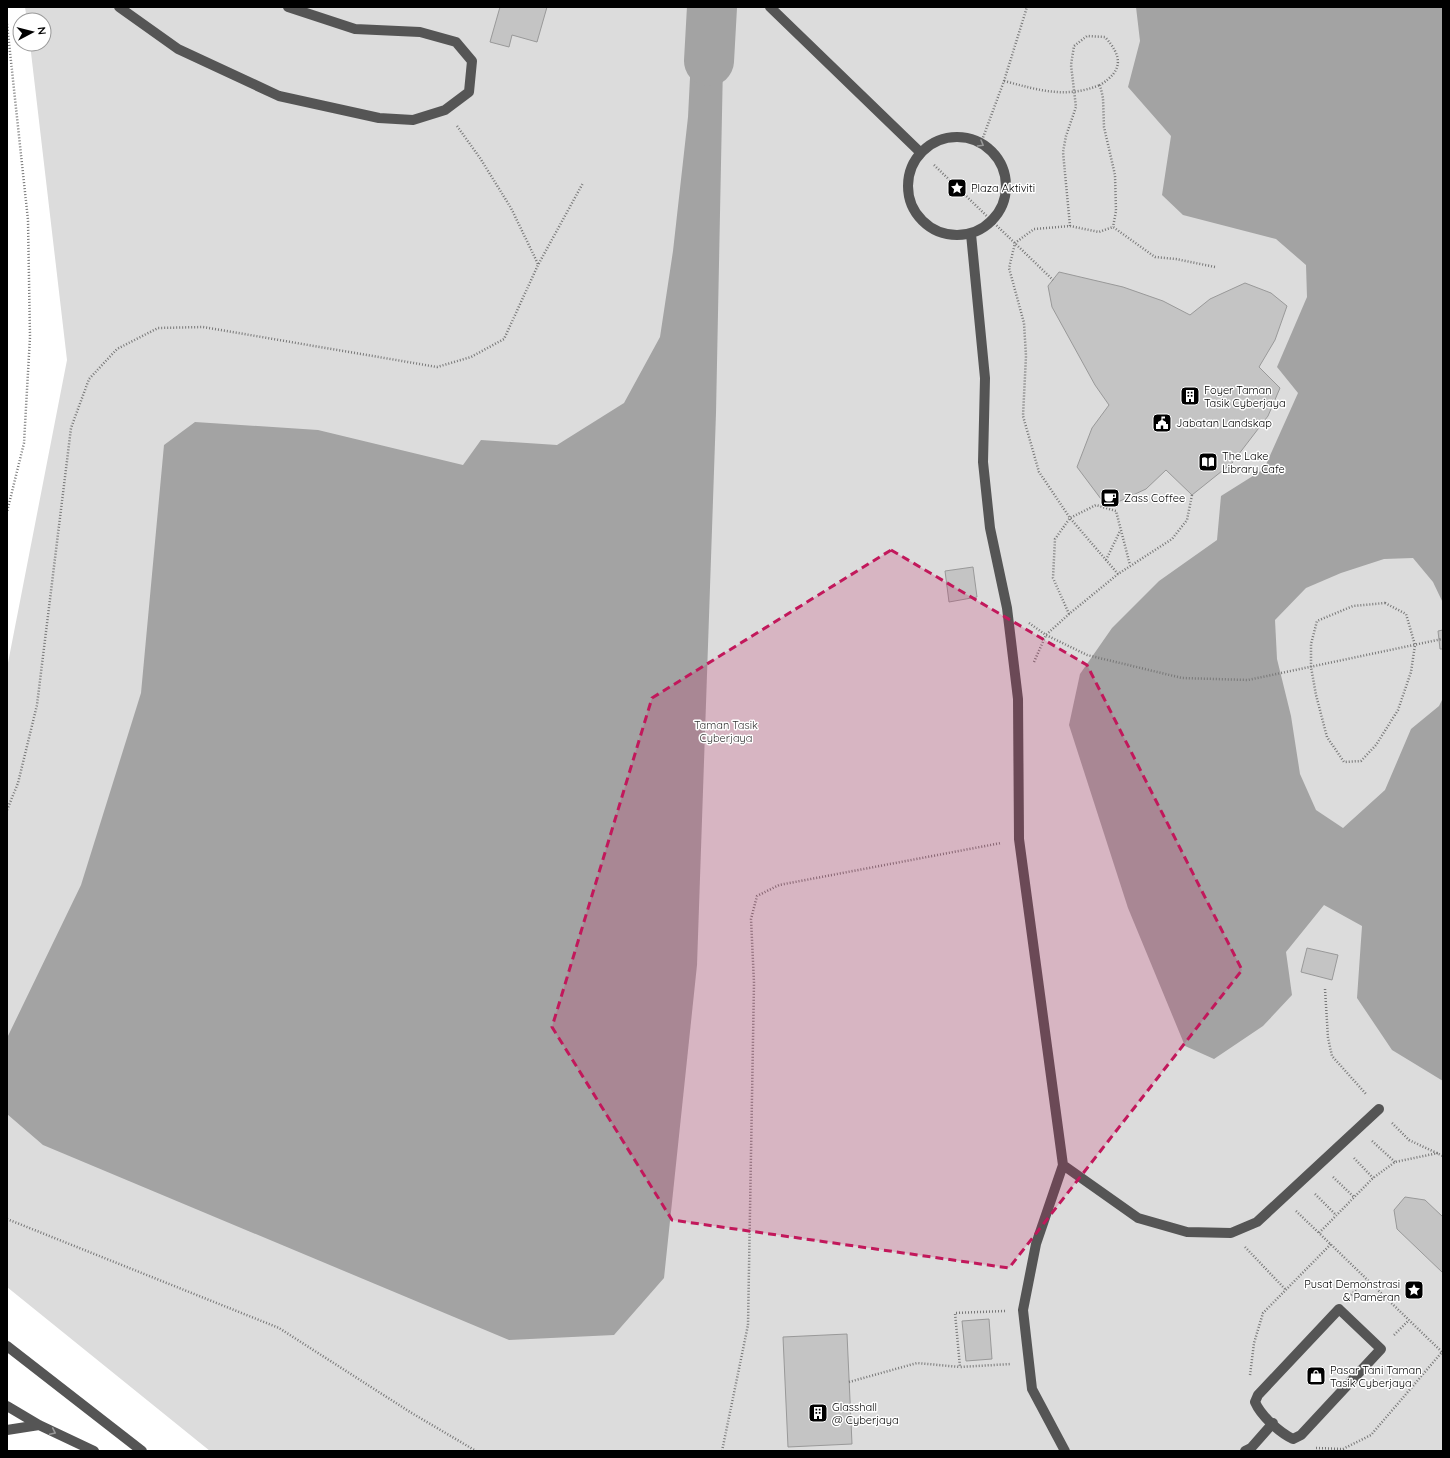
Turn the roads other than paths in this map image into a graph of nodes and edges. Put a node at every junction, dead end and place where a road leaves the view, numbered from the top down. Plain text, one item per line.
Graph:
1 (119, 7) edge
2 (288, 7) edge
3 (770, 7) edge
4 (921, 153) junction
5 (971, 234) junction
6 (1379, 1109) road end
7 (1063, 1165) junction
8 (7, 1346) edge
9 (7, 1406) edge
10 (1273, 1423) junction
11 (39, 1425) junction
12 (7, 1430) edge
13 (94, 1451) edge
14 (142, 1451) edge
15 (1065, 1451) edge
16 (1246, 1451) edge

1 - 2 street
3 - 4 street
4 - 5 street
4 -> 5 street
5 - 7 street
6 - 7 street
7 - 15 street
8 - 14 street
9 - 11 street
10 - 10 street
10 - 16 street
11 - 12 street
11 -> 13 street

